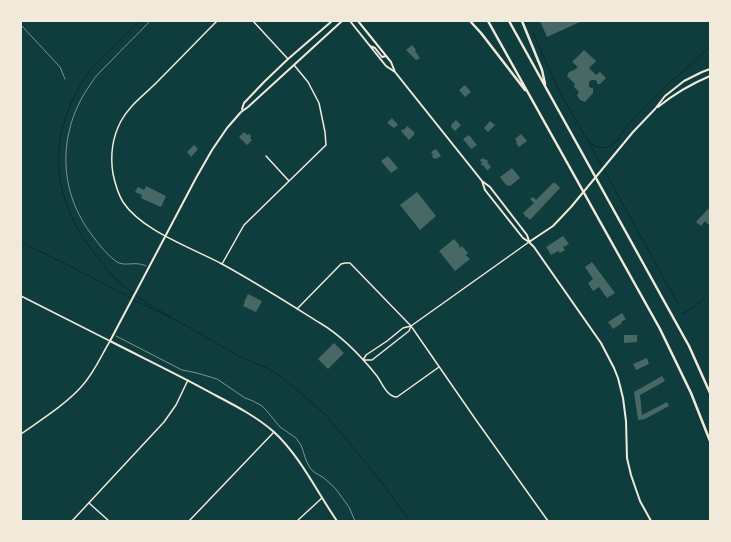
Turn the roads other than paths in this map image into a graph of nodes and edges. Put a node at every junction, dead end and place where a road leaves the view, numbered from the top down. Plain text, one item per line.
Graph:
1 (217, 21) edge
2 (253, 21) edge
3 (332, 21) edge
4 (342, 21) edge
5 (350, 21) edge
6 (358, 21) edge
7 (470, 21) edge
8 (488, 21) edge
9 (509, 21) edge
10 (522, 21) edge
11 (369, 45) junction
12 (386, 56) junction
13 (288, 59) junction
14 (294, 65) junction
15 (710, 69) edge
16 (395, 72) junction
17 (710, 76) edge
18 (545, 86) junction
19 (530, 96) junction
20 (655, 109) junction
21 (242, 110) junction
22 (266, 156) dead end
23 (290, 181) junction
24 (482, 181) junction
25 (166, 236) junction
26 (529, 242) junction
27 (222, 264) junction
28 (21, 296) edge
29 (297, 309) junction
30 (411, 326) junction
31 (110, 341) junction
32 (363, 360) junction
33 (439, 367) junction
34 (188, 380) junction
35 (710, 393) edge
36 (274, 432) junction
37 (21, 434) edge
38 (710, 441) edge
39 (322, 498) junction
40 (89, 503) junction
41 (72, 521) edge
42 (109, 521) edge
43 (189, 521) edge
44 (297, 521) edge
45 (337, 521) edge
46 (548, 521) edge
47 (651, 521) edge

1 - 25 street
2 - 13 street
3 - 13 main road
4 - 14 main road
5 - 11 main road
6 - 12 main road
7 - 19 highway
8 - 19 highway
9 - 18 highway
10 - 18 highway
11 - 12 main road
11 - 16 main road
12 - 16 main road
13 - 21 main road
14 - 21 main road
14 - 23 street
15 - 20 main road
16 - 24 main road
17 - 20 main road
18 - 35 highway
19 - 38 highway
20 - 26 main road
21 - 25 main road
22 - 23 street
23 - 27 street
24 - 26 main road
24 - 26 main road
25 - 27 street
25 - 31 main road
26 - 30 street
26 - 47 main road
27 - 29 street
28 - 31 street
29 - 30 street
29 - 32 street
30 - 32 street
30 - 32 street
30 - 33 street
31 - 34 main road
31 - 37 street
32 - 33 street
33 - 46 street
34 - 36 main road
34 - 40 street
36 - 39 main road
36 - 43 street
39 - 44 street
39 - 45 main road
40 - 41 street
40 - 42 street

